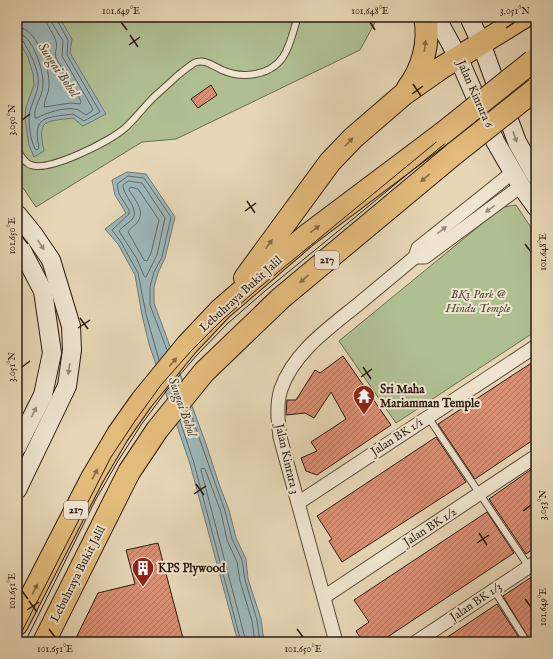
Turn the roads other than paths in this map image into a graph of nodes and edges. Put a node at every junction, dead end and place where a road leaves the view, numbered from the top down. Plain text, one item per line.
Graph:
1 (298, 17) edge
2 (425, 17) edge
3 (436, 17) edge
4 (469, 17) edge
5 (524, 17) edge
6 (481, 43) junction
7 (458, 57) junction
8 (534, 60) edge
9 (536, 89) edge
10 (404, 94) junction
11 (17, 150) edge
12 (529, 171) edge
13 (536, 207) edge
14 (17, 214) edge
15 (17, 241) edge
16 (221, 309) junction
17 (536, 346) edge
18 (428, 417) junction
19 (17, 447) edge
20 (536, 456) edge
21 (17, 490) edge
22 (480, 494) junction
23 (298, 503) junction
24 (532, 565) edge
25 (494, 590) junction
26 (324, 597) junction
27 (17, 624) edge
28 (44, 642) edge
29 (336, 642) edge
30 (416, 642) edge
31 (527, 642) edge

1 - 11 lane
10 -> 2 highway
3 - 7 street, Jalan Kinrara 6
4 - 6 street, Jalan Kinrara 6
5 - 6 highway
6 - 7 highway
6 -> 12 street, Jalan Kinrara 6
7 - 10 highway
7 - 12 street, Jalan Kinrara 6
16 -> 8 highway, Lebuhraya Bukit Jalil / 217, bridge
9 -> 28 highway, Lebuhraya Bukit Jalil / 217, bridge
16 -> 10 highway
12 - 13 street
12 - 23 street, Jalan Kinrara 3
14 -> 21 street
19 -> 15 street
27 -> 16 highway, Lebuhraya Bukit Jalil / 217
17 - 18 street, Jalan BK 1/1
18 - 22 lane
18 - 23 street, Jalan BK 1/1
20 - 22 street, Jalan BK 1/2
22 - 24 lane
22 - 26 street, Jalan BK 1/2
23 - 26 street, Jalan Kinrara 3
24 - 25 street, Jalan BK 1/3
25 - 30 street, Jalan BK 1/3
25 - 31 lane
26 - 29 street, Jalan Kinrara 3

